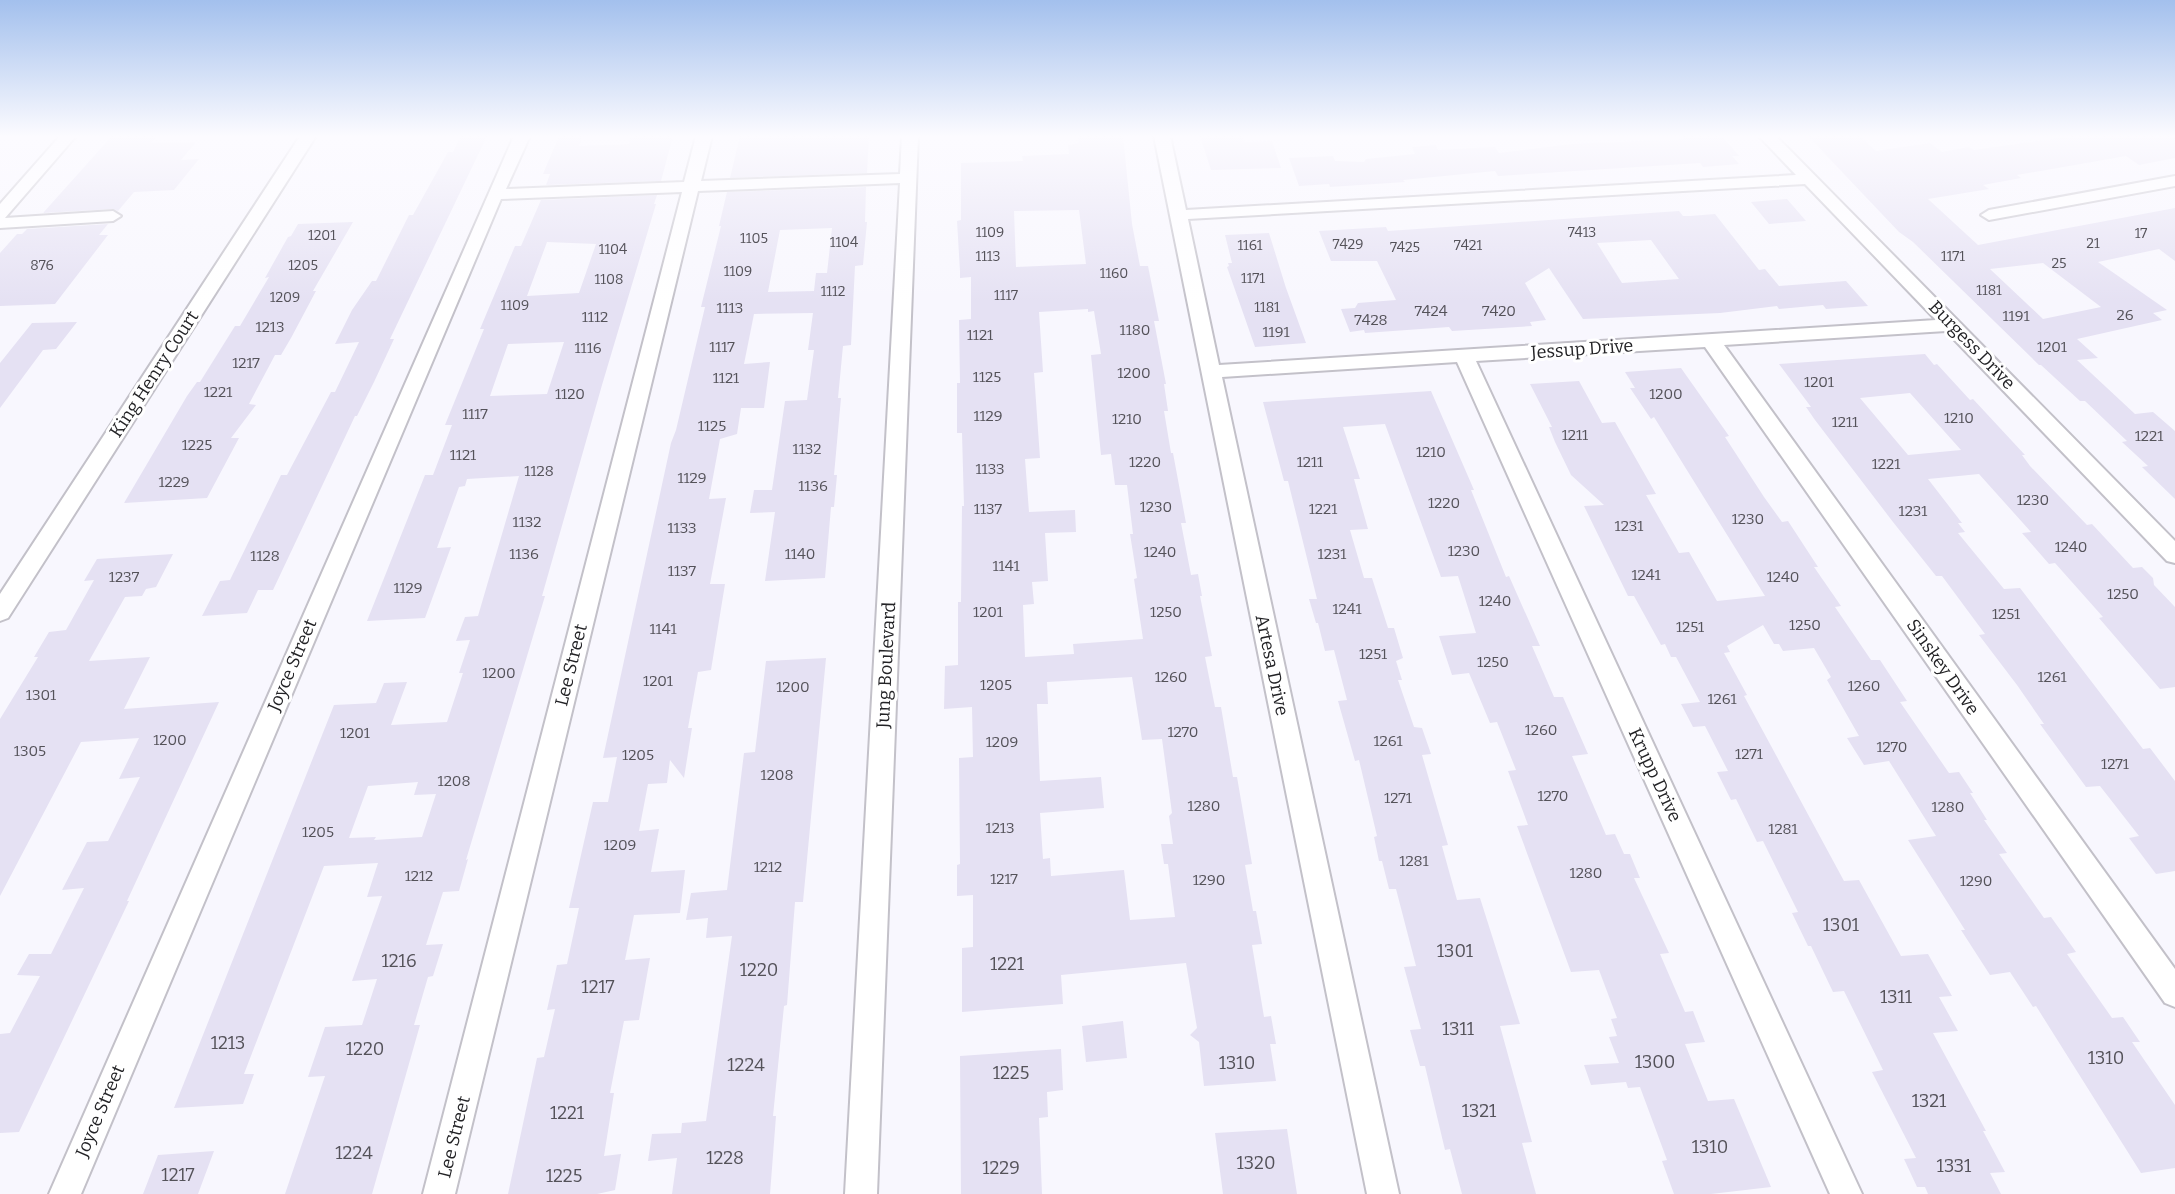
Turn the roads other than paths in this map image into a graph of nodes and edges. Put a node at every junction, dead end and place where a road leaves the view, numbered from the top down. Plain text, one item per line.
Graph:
1 (19, 192) edge
2 (272, 192) edge
3 (551, 192) edge
4 (690, 192) edge
5 (908, 192) edge
6 (1172, 192) edge
7 (1574, 192) edge
8 (1822, 192) edge
9 (2116, 192) edge
10 (495, 194) joint
11 (0, 214) edge
12 (1177, 215) junction
13 (1989, 215) dead end
14 (113, 216) dead end
15 (0, 223) edge
16 (1953, 325) junction
17 (1711, 341) junction
18 (1464, 357) junction
19 (1211, 372) junction
20 (2175, 555) edge
21 (0, 612) edge
22 (2175, 993) edge
23 (65, 1194) edge
24 (439, 1194) edge
25 (861, 1194) edge
26 (1383, 1194) edge
27 (1846, 1194) edge

1 - 11 street
2 - 21 street, King Henry Court
3 - 10 street
4 - 24 street, Lee Street
5 - 25 street, Jung Boulevard
6 - 12 street, Artesa Drive
7 - 12 street
8 - 16 street, Burgess Drive
9 - 13 street
10 - 23 street, Joyce Street
12 - 19 street, Artesa Drive
14 - 15 street
16 - 17 street, Jessup Drive
16 - 20 street, Burgess Drive
17 - 18 street, Jessup Drive
17 - 22 street, Sinskey Drive
18 - 19 street, Jessup Drive
18 - 27 street, Krupp Drive
19 - 26 street, Artesa Drive

